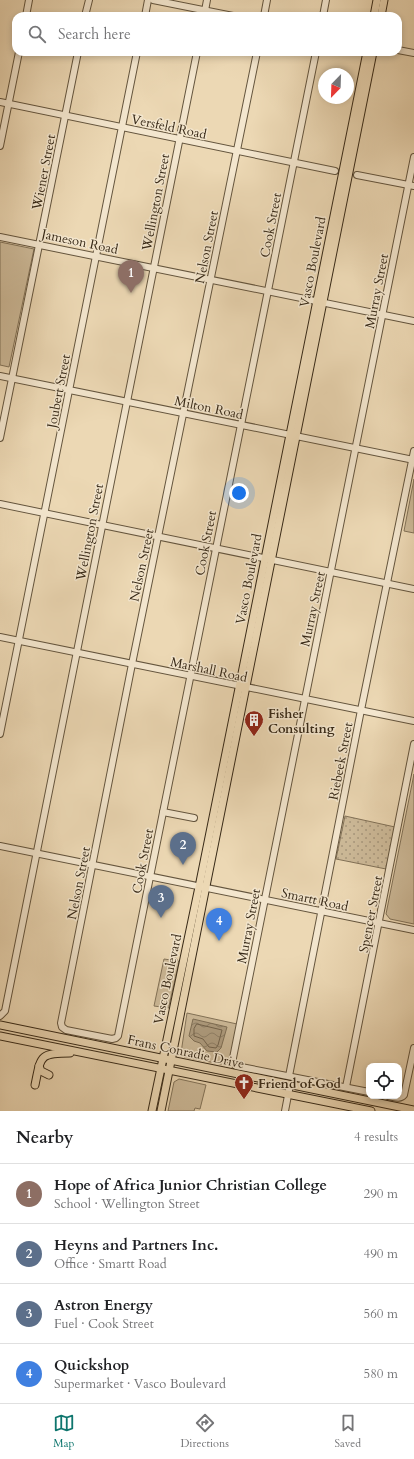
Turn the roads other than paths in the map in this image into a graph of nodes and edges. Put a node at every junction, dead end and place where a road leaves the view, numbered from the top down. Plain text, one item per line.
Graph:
1 (29, 0) edge
2 (89, 0) edge
3 (148, 0) edge
4 (153, 0) edge
5 (207, 0) edge
6 (267, 0) edge
7 (326, 0) edge
8 (377, 0) edge
9 (384, 0) edge
10 (27, 12) edge
11 (87, 12) edge
12 (146, 12) edge
13 (201, 12) edge
14 (205, 12) edge
15 (265, 12) edge
16 (324, 12) edge
17 (375, 12) edge
18 (382, 12) edge
19 (402, 51) edge
20 (414, 53) edge
21 (18, 56) edge
22 (77, 56) edge
23 (136, 56) edge
24 (196, 56) edge
25 (256, 56) edge
26 (315, 56) edge
27 (366, 56) edge
28 (373, 56) edge
29 (0, 102) edge
30 (9, 104) junction
31 (65, 116) junction
32 (122, 128) junction
33 (179, 139) junction
34 (0, 146) edge
35 (236, 151) junction
36 (414, 157) edge
37 (294, 163) junction
38 (335, 171) dead end
39 (357, 175) dead end
40 (411, 186) edge
41 (0, 237) edge
42 (39, 244) junction
43 (97, 256) junction
44 (154, 268) junction
45 (211, 280) junction
46 (268, 292) junction
47 (320, 302) junction
48 (382, 314) junction
49 (414, 321) edge
50 (0, 376) edge
51 (12, 378) junction
52 (70, 390) junction
53 (126, 402) junction
54 (183, 413) junction
55 (240, 424) junction
56 (293, 435) junction
57 (0, 438) edge
58 (355, 448) junction
59 (414, 451) edge
60 (413, 460) edge
61 (0, 504) edge
62 (44, 513) junction
63 (101, 525) junction
64 (158, 536) junction
65 (216, 548) junction
66 (268, 559) junction
67 (330, 572) junction
68 (387, 583) junction
69 (414, 589) edge
70 (0, 637) edge
71 (18, 641) junction
72 (76, 653) junction
73 (132, 664) junction
74 (190, 676) junction
75 (243, 687) junction
76 (304, 699) junction
77 (361, 710) junction
78 (414, 721) edge
79 (0, 734) edge
80 (414, 744) edge
81 (163, 812) junction
82 (194, 818) dead end
83 (0, 846) edge
84 (36, 854) junction
85 (93, 865) junction
86 (150, 876) junction
87 (202, 887) junction
88 (265, 899) junction
89 (322, 911) junction
90 (379, 923) junction
91 (414, 930) edge
92 (1, 1015) edge
93 (0, 1025) edge
94 (0, 1036) edge
95 (116, 1038) joint
96 (414, 1048) edge
97 (86, 1054) junction
98 (162, 1059) junction
99 (171, 1061) junction
100 (39, 1066) junction
101 (161, 1068) junction
102 (169, 1070) junction
103 (49, 1075) dead end
104 (289, 1076) junction
105 (35, 1085) dead end
106 (290, 1085) junction
107 (346, 1088) junction
108 (366, 1091) edge
109 (288, 1094) junction
110 (402, 1097) edge
111 (414, 1110) edge
112 (152, 1111) edge
113 (161, 1111) edge
114 (285, 1111) edge
115 (371, 1111) edge

1 - 10 street
2 - 11 street
3 - 12 street
4 - 13 street
5 - 14 street
6 - 15 street
7 - 16 street
8 - 17 main road
9 - 18 main road
19 - 20 street
21 - 30 street
22 - 31 street, Wiener Street
23 - 32 street, Joubert Street
24 - 33 street, Wellington Street
25 - 35 street, Nelson Street
26 - 37 street, Cook Street
27 - 47 main road, Vasco Boulevard
28 - 47 main road, Vasco Boulevard
29 - 30 street, Versfeld Road
30 - 31 street, Versfeld Road
30 - 34 street
31 - 32 street, Versfeld Road
31 - 42 street, Wiener Street
32 - 33 street, Versfeld Road
32 - 43 street, Joubert Street
33 - 35 street, Versfeld Road
33 - 44 street, Wellington Street
35 - 37 street, Versfeld Road
35 - 45 street, Nelson Street
36 - 40 street, Murray Street
37 - 38 street, Versfeld Road
37 - 46 street, Cook Street
39 - 40 street
40 - 48 street, Murray Street
41 - 42 street, Jameson Road
42 - 43 street, Jameson Road
42 - 51 street, Wiener Street
43 - 44 street, Jameson Road
43 - 52 street, Joubert Street
44 - 45 street, Jameson Road
44 - 53 street, Wellington Street
45 - 46 street, Jameson Road
45 - 54 street, Nelson Street
46 - 47 street, Jameson Road
46 - 55 street, Cook Street
47 - 48 street, Jameson Road
47 - 56 main road, Vasco Boulevard
48 - 49 street, Jameson Road
48 - 58 street, Murray Street
50 - 51 street, Milton Road
51 - 52 street, Milton Road
51 - 57 street, Wiener Street
52 - 53 street, Milton Road
52 - 62 street, Joubert Street
53 - 54 street, Milton Road
53 - 63 street, Wellington Street
54 - 55 street, Milton Road
54 - 64 street, Nelson Street
55 - 56 street, Milton Road
55 - 65 street, Cook Street
56 - 58 street, Milton Road
56 - 66 main road, Vasco Boulevard
58 - 60 street, Milton Road
58 - 67 street, Murray Street
59 - 60 street, Riebeek Street
60 - 68 street, Riebeek Street
61 - 62 street
62 - 63 street
62 - 71 street, Joubert Street
63 - 64 street
63 - 72 street, Wellington Street
64 - 65 street
64 - 73 street, Nelson Street
65 - 66 street
65 - 74 street, Cook Street
66 - 67 street
66 - 75 main road, Vasco Boulevard
67 - 68 street
67 - 76 street, Murray Street
68 - 69 street
68 - 77 street, Riebeek Street
70 - 71 street, Marshall Road
71 - 72 street, Marshall Road
71 - 79 street, Joubert Street
72 - 73 street, Marshall Road
72 - 84 street, Wellington Street
73 - 74 street, Marshall Road
73 - 85 street, Nelson Street
74 - 75 street, Marshall Road
74 - 81 street, Cook Street
75 - 76 street, Marshall Road
75 - 87 main road, Vasco Boulevard
76 - 77 street, Marshall Road
76 - 88 street, Murray Street
77 - 78 street, Marshall Road
77 - 89 street, Riebeek Street
80 - 90 street, Spencer Street
81 - 82 street
81 - 86 street, Cook Street
83 - 84 street, Smartt Road
84 - 85 street, Smartt Road
84 - 92 street, Wellington Street
85 - 86 street, Smartt Road
85 - 95 street, Nelson Street
86 - 87 street, Smartt Road
86 - 95 street, Cook Street
87 - 88 street, Smartt Road
87 - 98 main road, Vasco Boulevard
87 - 99 main road, Vasco Boulevard
88 - 89 street, Smartt Road
88 - 104 street, Murray Street
89 - 90 street, Smartt Road
89 - 104 street, Riebeek Street
90 - 91 street, Smartt Road
90 - 107 street, Spencer Street
93 - 98 main road, Frans Conradie Drive
94 - 97 main road, Frans Conradie Drive
96 - 110 street
97 - 100 main road
97 - 101 main road, Frans Conradie Drive
98 - 99 main road, Frans Conradie Drive
98 - 101 main road, Vasco Boulevard
99 - 102 main road, Vasco Boulevard
99 - 106 main road, Frans Conradie Drive
100 - 103 main road
100 - 105 main road
101 - 102 main road, Frans Conradie Drive
101 - 112 main road, Vasco Boulevard
102 - 109 main road, Frans Conradie Drive
102 - 113 main road, Vasco Boulevard
104 - 107 street
106 - 109 street
106 - 111 main road, Frans Conradie Drive
107 - 108 street
109 - 114 street
109 - 115 main road, Frans Conradie Drive

